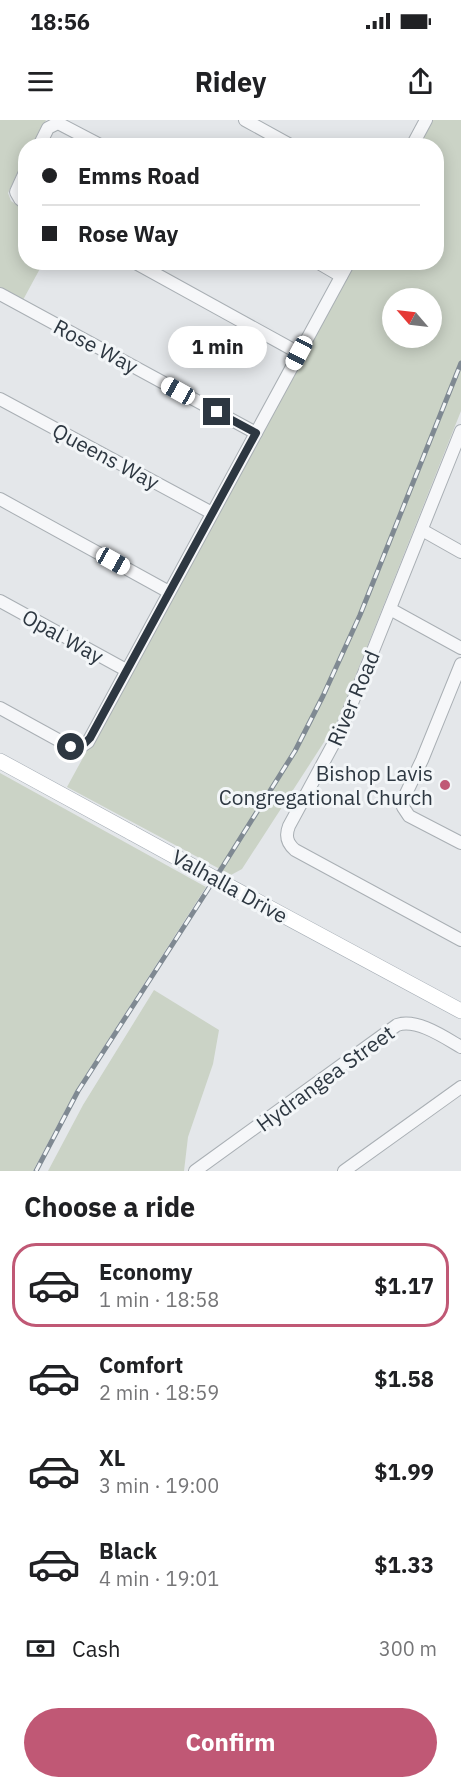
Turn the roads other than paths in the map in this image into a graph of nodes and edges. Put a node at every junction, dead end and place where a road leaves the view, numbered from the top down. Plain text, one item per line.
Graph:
1 (245, 120) edge
2 (426, 120) edge
3 (43, 138) edge
4 (87, 138) edge
5 (278, 138) edge
6 (416, 138) edge
7 (149, 270) edge
8 (331, 270) edge
9 (344, 270) edge
10 (341, 276) junction
11 (0, 294) edge
12 (299, 353) junction
13 (0, 399) edge
14 (461, 431) edge
15 (256, 433) junction
16 (0, 499) edge
17 (212, 513) junction
18 (422, 530) junction
19 (461, 552) edge
20 (169, 592) junction
21 (0, 601) edge
22 (390, 609) junction
23 (461, 648) edge
24 (461, 664) edge
25 (126, 670) junction
26 (0, 708) edge
27 (0, 761) edge
28 (461, 843) edge
29 (461, 940) edge
30 (461, 1011) edge
31 (461, 1047) edge
32 (461, 1087) edge
33 (195, 1171) edge
34 (344, 1171) edge

1 - 5 street
2 - 6 street
3 - 4 street
7 - 12 street
8 - 10 street
9 - 10 street
10 - 12 street
11 - 15 street, Rose Way
12 - 15 street
13 - 17 street, Queens Way
14 - 18 street, River Road
15 - 17 street
16 - 20 street
17 - 20 street
18 - 19 street
18 - 22 street, River Road
20 - 25 street
21 - 25 street, Opal Way
22 - 23 street
22 - 29 street, River Road
24 - 28 street
25 - 26 street
27 - 30 main road, Valhalla Drive, bridge
31 - 33 street, Hydrangea Street
32 - 34 street

